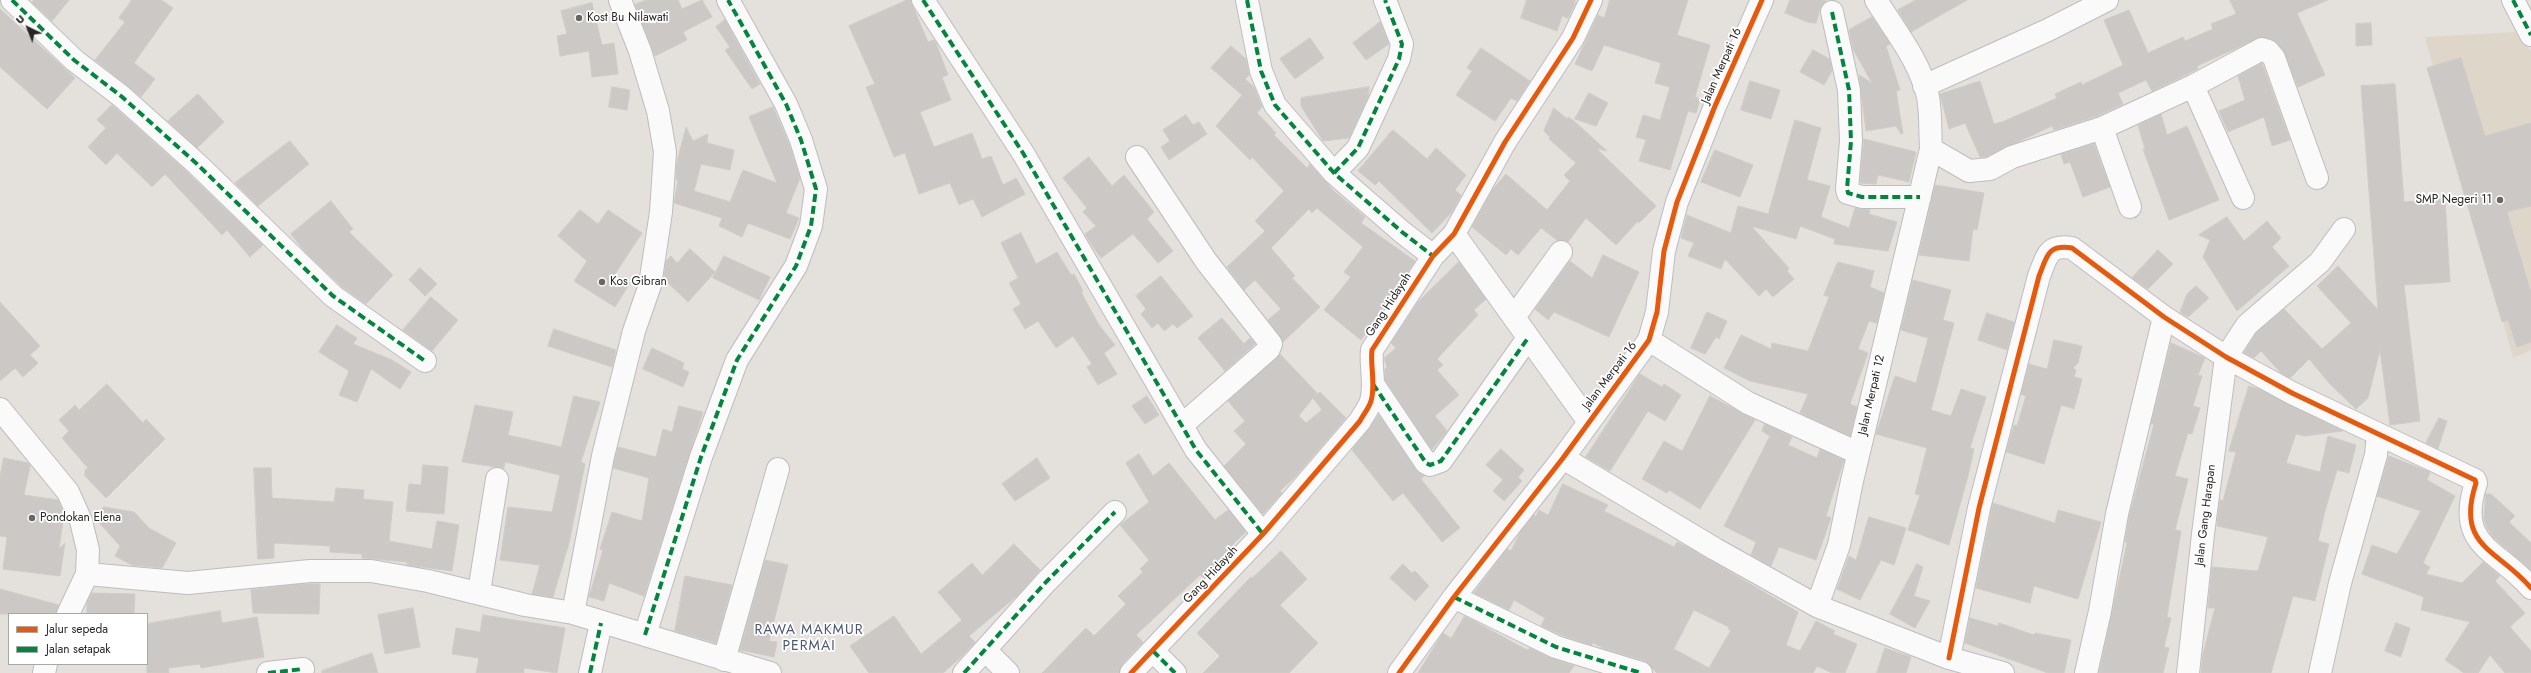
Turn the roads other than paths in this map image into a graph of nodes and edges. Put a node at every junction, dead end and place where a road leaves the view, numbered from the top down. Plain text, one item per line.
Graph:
1 (12, 0) edge
2 (728, 0) edge
3 (923, 0) edge
4 (1247, 0) edge
5 (1385, 0) edge
6 (1591, 0) edge
7 (1762, 0) edge
8 (1876, 0) edge
9 (2107, 0) edge
10 (2513, 0) edge
11 (627, 2) edge
12 (1832, 12) dead end
13 (2531, 35) edge
14 (1924, 86) junction
15 (2193, 86) junction
16 (2102, 128) junction
17 (1932, 150) junction
18 (1137, 157) dead end
19 (1334, 173) junction
20 (2317, 178) dead end
21 (1920, 197) junction
22 (2243, 198) dead end
23 (2130, 207) dead end
24 (2344, 229) dead end
25 (1454, 234) junction
26 (1561, 252) dead end
27 (1433, 256) junction
28 (1514, 317) junction
29 (2164, 317) junction
30 (1528, 338) junction
31 (1649, 340) junction
32 (2226, 357) junction
33 (425, 361) dead end
34 (1373, 384) junction
35 (0, 409) edge
36 (1589, 422) junction
37 (1182, 425) junction
38 (2378, 435) junction
39 (1858, 453) junction
40 (1563, 458) junction
41 (778, 469) dead end
42 (497, 479) dead end
43 (1115, 512) dead end
44 (1264, 534) junction
45 (87, 574) junction
46 (2531, 588) edge
47 (480, 592) junction
48 (1454, 597) junction
49 (1817, 606) junction
50 (68, 613) edge
51 (573, 613) junction
52 (601, 623) junction
53 (645, 635) junction
54 (985, 650) junction
55 (1153, 651) junction
56 (1949, 658) junction
57 (724, 660) junction
58 (303, 669) dead end
59 (268, 673) edge
60 (590, 673) edge
61 (770, 673) edge
62 (964, 673) edge
63 (1008, 673) edge
64 (1132, 673) edge
65 (1175, 673) edge
66 (1399, 673) edge
67 (1640, 673) edge
68 (2002, 673) edge
69 (2086, 673) edge
70 (2188, 673) edge
71 (2320, 673) edge

1 - 33 street
2 - 53 street
3 - 37 street
4 - 19 street
5 - 19 street
6 - 25 street, Gang Hidayah
7 - 31 street, Jalan Merpati 16
8 - 14 street, Jalan Merpati 12
9 - 14 street
10 - 13 street
11 - 51 street
12 - 21 street
14 - 17 street, Jalan Merpati 12
15 - 16 street
15 - 20 street
15 - 22 street
16 - 17 street
16 - 23 street
17 - 21 street, Jalan Merpati 12
18 - 37 street
19 - 27 street
21 - 39 street, Jalan Merpati 12
24 - 32 street
25 - 27 street, Gang Hidayah
25 - 28 street
26 - 28 street
27 - 34 street, Gang Hidayah
28 - 30 street
29 - 32 street
29 - 56 street
29 - 69 street
30 - 34 street
30 - 36 street
31 - 36 street, Jalan Merpati 16
31 - 39 street
32 - 38 street
32 - 70 street, Jalan Gang Harapan
34 - 44 street, Gang Hidayah
35 - 45 street
36 - 40 street, Jalan Merpati 16
37 - 44 street
38 - 46 street
38 - 71 street
39 - 49 street, Jalan Merpati 12
40 - 48 street, Jalan Merpati 16
40 - 49 street
41 - 57 street
42 - 47 street
43 - 54 street
44 - 55 street, Gang Hidayah
45 - 47 street
45 - 50 street
47 - 51 street
48 - 66 street, Jalan Merpati 16
48 - 67 street
49 - 56 street
51 - 52 street
52 - 53 street
52 - 60 street
53 - 57 street
54 - 62 street
54 - 63 street
55 - 64 street, Gang Hidayah
55 - 65 street
56 - 68 street
57 - 61 street
58 - 59 street

